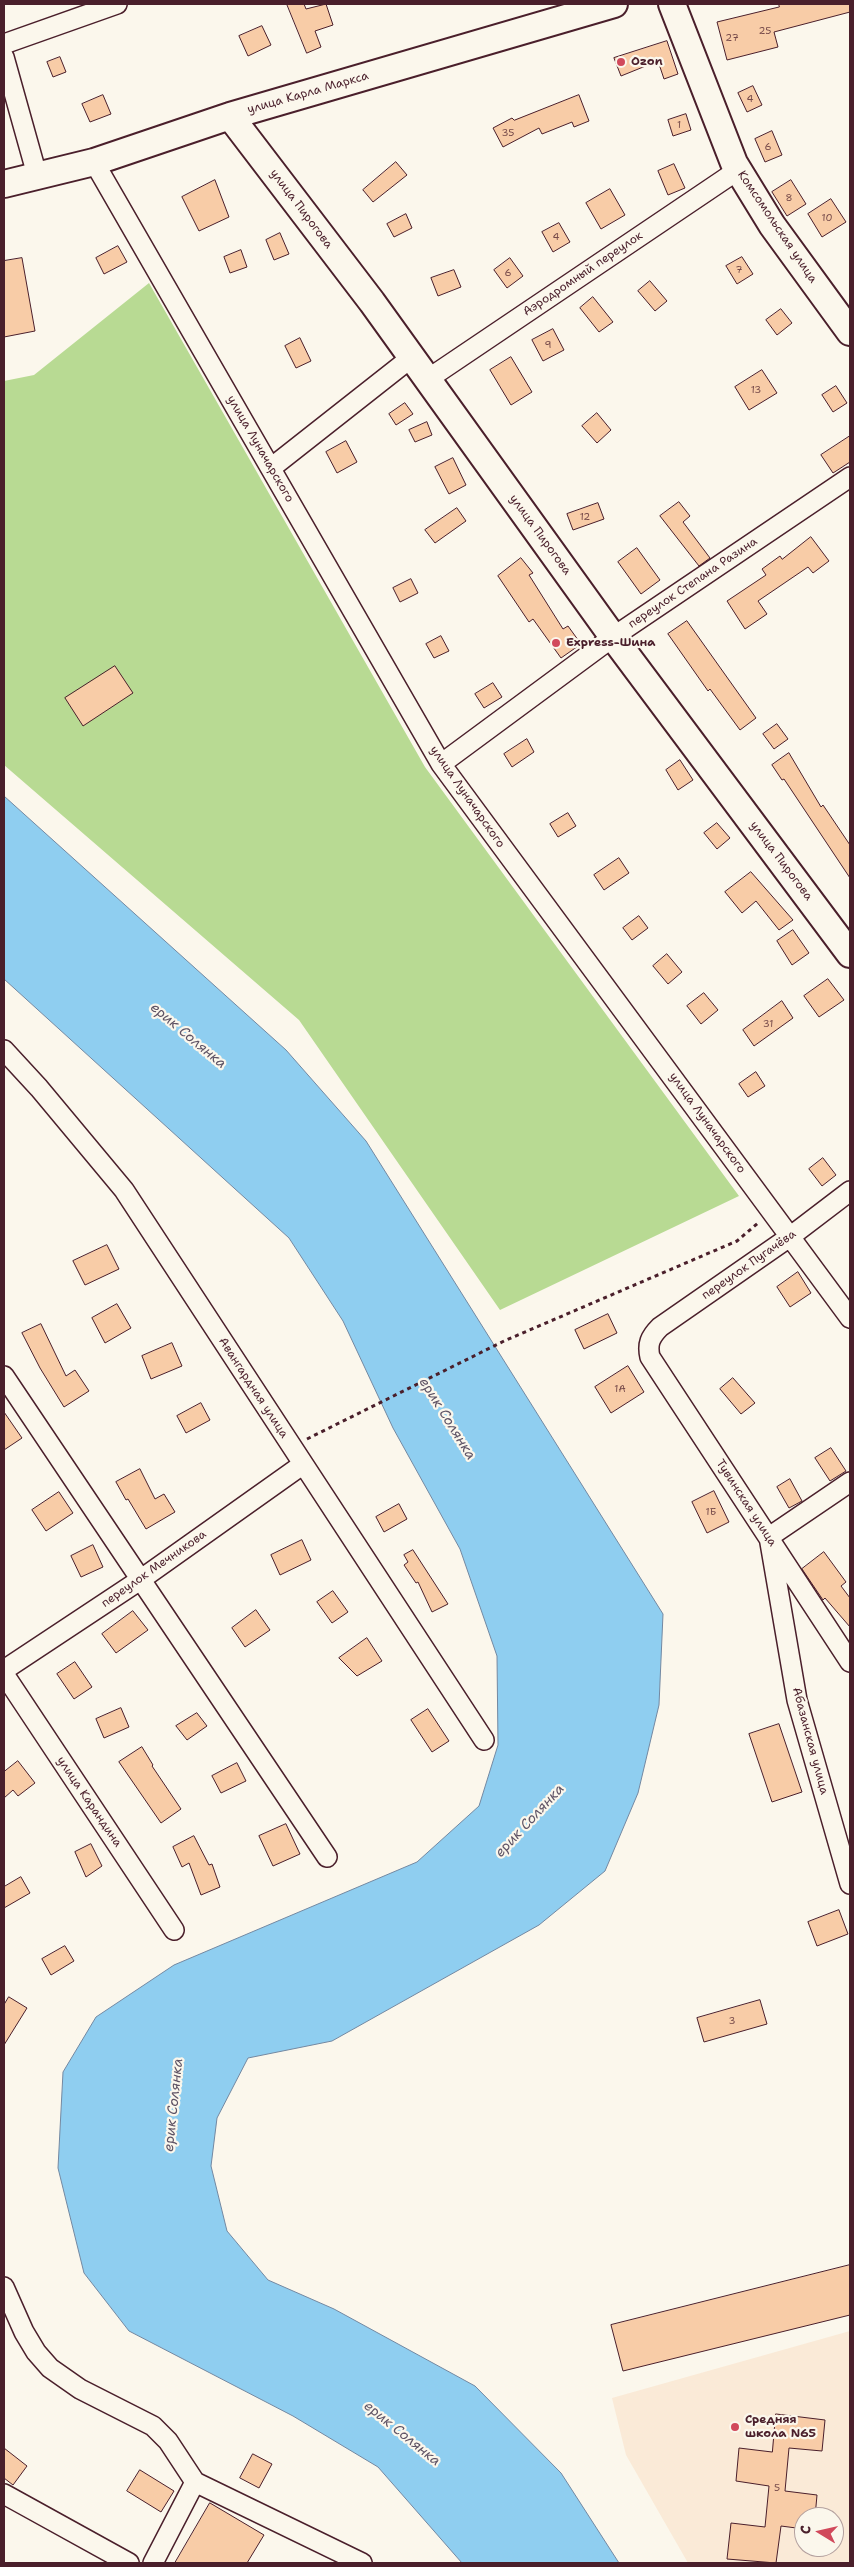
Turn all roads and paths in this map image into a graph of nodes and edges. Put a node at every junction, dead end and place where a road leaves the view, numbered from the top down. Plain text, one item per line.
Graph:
1 (117, 4) edge
2 (614, 4) edge
3 (672, 4) edge
4 (4, 44) edge
5 (4, 57) edge
6 (230, 116) junction
7 (94, 162) junction
8 (738, 170) junction
9 (37, 175) junction
10 (4, 184) edge
11 (850, 332) edge
12 (412, 357) junction
13 (428, 379) junction
14 (271, 468) junction
15 (850, 477) edge
16 (613, 636) junction
17 (441, 764) junction
18 (850, 954) edge
19 (4, 1050) edge
20 (850, 1191) edge
21 (771, 1211) junction
22 (790, 1236) junction
23 (850, 1318) edge
24 (649, 1341) joint
25 (4, 1376) edge
26 (292, 1447) junction
27 (302, 1465) junction
28 (850, 1482) edge
29 (769, 1537) junction
30 (140, 1580) junction
31 (850, 1662) edge
32 (4, 1672) edge
33 (484, 1740) dead end
34 (327, 1857) dead end
35 (850, 1884) edge
36 (174, 1930) dead end
37 (4, 2287) edge
38 (195, 2482) junction
39 (4, 2494) edge
40 (129, 2563) edge
41 (153, 2563) edge
42 (362, 2563) edge

1 - 4 street
2 - 6 main road, улица Карла Маркса
3 - 8 main road, Комсомольская улица
5 - 9 street
6 - 7 main road, улица Карла Маркса
6 - 12 main road, улица Пирогова
7 - 9 main road, улица Карла Маркса
7 - 14 street, улица Луначарского
8 - 11 main road, Комсомольская улица
8 - 13 street, Аэродромный переулок
9 - 10 main road, улица Карла Маркса
12 - 13 main road, улица Пирогова
12 - 14 street
13 - 16 main road, улица Пирогова
14 - 17 street, улица Луначарского
15 - 16 street, переулок Степана Разина
16 - 17 street, переулок Степана Разина
16 - 18 main road, улица Пирогова
17 - 21 street, улица Луначарского
19 - 26 street, Авангардная улица
20 - 22 street, переулок Пугачёва
21 - 22 street, улица Луначарского
21 - 26 path
22 - 23 street, улица Луначарского
22 - 24 street, переулок Пугачёва
24 - 29 street, Тувинская улица
25 - 30 street
26 - 27 street, Авангардная улица
27 - 30 street, переулок Мечникова
27 - 33 street, Авангардная улица
28 - 29 street
29 - 31 street, Тувинская улица
29 - 35 street, Абазанская улица
30 - 32 street, переулок Мечникова
30 - 34 street
32 - 36 street, улица Карандина
37 - 38 street
38 - 41 street
38 - 42 street
39 - 40 street

